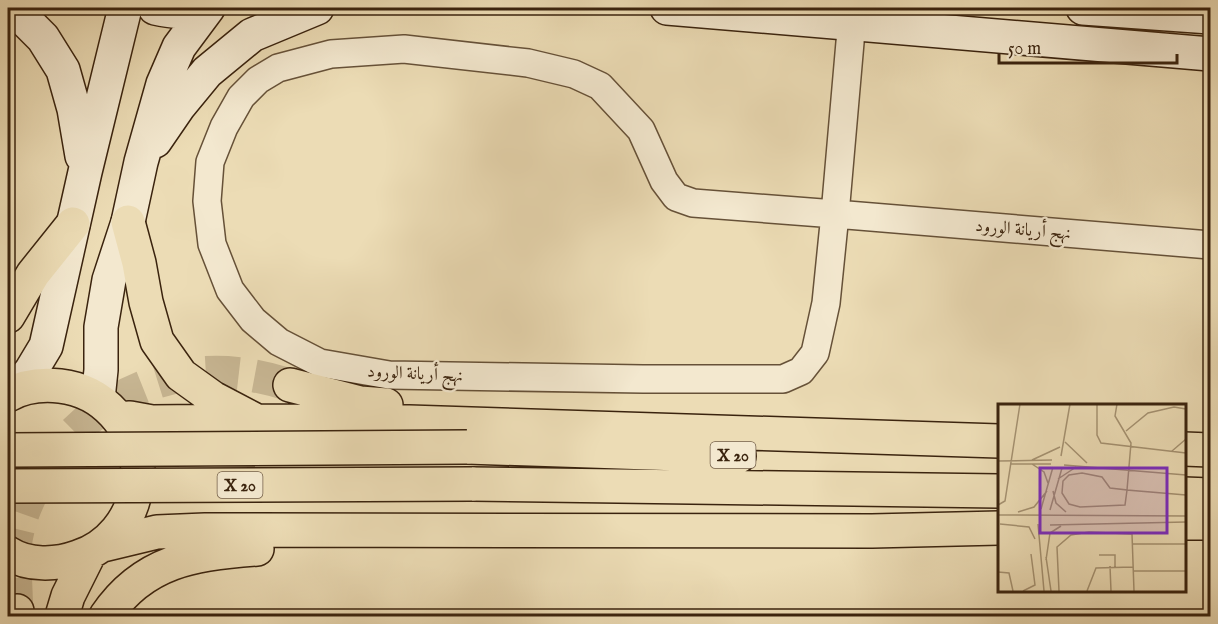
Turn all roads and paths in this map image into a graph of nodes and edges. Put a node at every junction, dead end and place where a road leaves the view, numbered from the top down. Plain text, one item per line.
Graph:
1 (13, 8) edge
2 (124, 8) edge
3 (155, 8) edge
4 (198, 8) edge
5 (208, 8) edge
6 (317, 8) edge
7 (667, 8) edge
8 (1083, 8) edge
9 (852, 15) edge
10 (1210, 17) edge
11 (1210, 54) edge
12 (141, 162) junction
13 (85, 172) junction
14 (835, 214) junction
15 (128, 222) junction
16 (74, 224) junction
17 (1210, 245) edge
18 (8, 316) edge
19 (290, 385) tunnel mouth
20 (12, 393) edge
21 (109, 409) junction
22 (257, 421) junction
23 (839, 436) junction
24 (998, 441) edge
25 (1185, 448) edge
26 (8, 450) edge
27 (1210, 450) edge
28 (998, 463) edge
29 (1185, 468) edge
30 (1210, 468) edge
31 (8, 486) edge
32 (998, 491) edge
33 (1185, 494) edge
34 (1210, 495) edge
35 (1210, 522) edge
36 (1185, 523) edge
37 (998, 528) edge
38 (526, 530) junction
39 (96, 549) junction
40 (8, 553) edge
41 (62, 616) edge
42 (106, 616) edge

1 - 13 main road
2 - 13 main road
3 - 4 main road
5 - 12 main road
6 - 12 main road
7 - 9 main road
8 - 10 main road
9 - 11 main road
9 - 14 street, نهج أريانة الورود
12 - 15 main road
13 - 16 main road
14 - 14 street, نهج أريانة الورود
14 - 17 street, نهج أريانة الورود
15 - 21 main road
15 - 22 highway
16 - 18 highway
16 - 20 main road
19 - 23 highway
20 - 21 highway
21 - 22 highway
21 - 39 highway
22 - 23 highway
23 - 24 highway
25 - 27 highway
26 - 28 highway, X 20, bridge
29 - 30 highway
31 - 32 highway, X 20, bridge
33 - 34 highway
35 - 36 highway
37 - 38 highway
38 - 39 highway
38 - 42 highway
39 - 40 highway
39 - 41 highway

